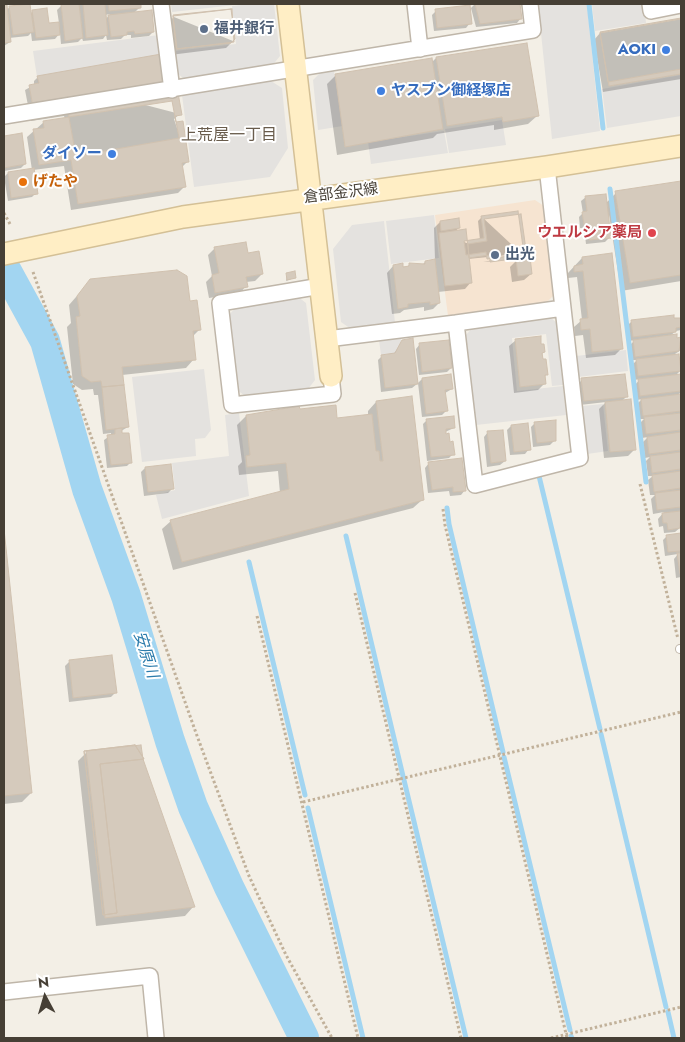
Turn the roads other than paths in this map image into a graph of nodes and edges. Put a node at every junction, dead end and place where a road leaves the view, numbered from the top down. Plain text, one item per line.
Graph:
1 (162, 4) edge
2 (288, 4) edge
3 (415, 4) edge
4 (530, 4) edge
5 (650, 4) edge
6 (681, 6) edge
7 (420, 49) junction
8 (296, 70) junction
9 (172, 90) junction
10 (4, 116) edge
11 (681, 146) edge
12 (547, 167) junction
13 (310, 198) junction
14 (4, 254) edge
15 (321, 286) junction
16 (563, 308) junction
17 (456, 323) junction
18 (327, 339) junction
19 (331, 376) joint
20 (4, 992) edge
21 (156, 1038) edge

1 - 9 street
2 - 8 main road
3 - 7 street
4 - 7 street
5 - 6 street
7 - 8 street
8 - 9 street
8 - 13 main road
9 - 10 street
11 - 12 main road, 倉部金沢線
12 - 13 main road, 倉部金沢線
12 - 16 street
13 - 14 main road, 倉部金沢線
13 - 15 main road
15 - 18 main road
15 - 19 street
16 - 17 street
16 - 17 street
17 - 18 street
18 - 19 main road
20 - 21 street

